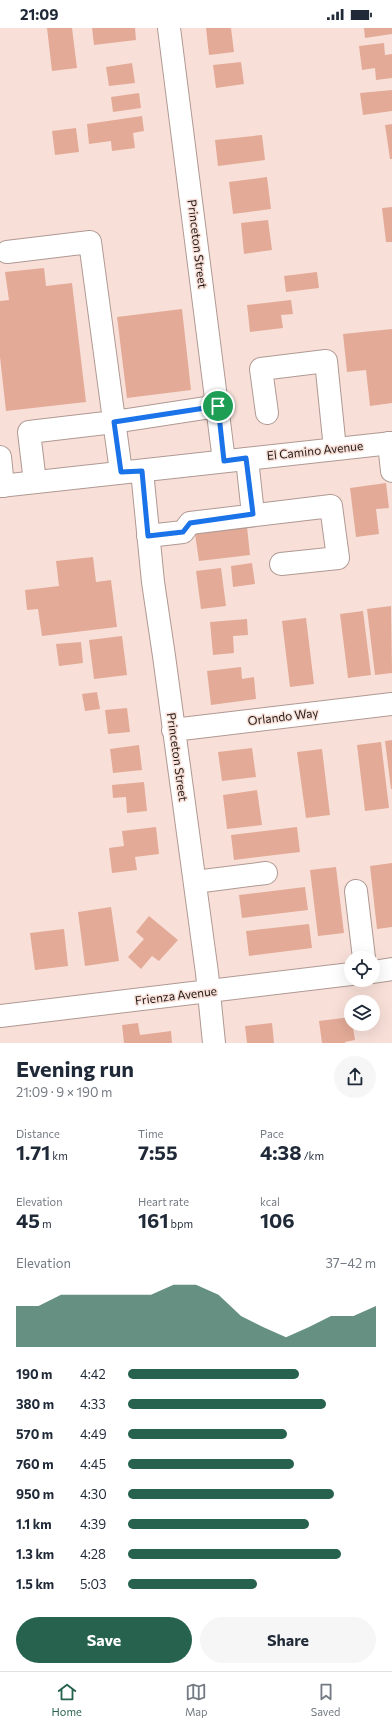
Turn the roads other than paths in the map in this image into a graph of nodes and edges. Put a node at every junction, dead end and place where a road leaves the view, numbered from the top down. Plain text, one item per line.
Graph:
1 (169, 28) edge
2 (7, 252) dead end
3 (218, 406) junction
4 (267, 414) dead end
5 (114, 422) junction
6 (390, 443) edge
7 (335, 449) junction
8 (0, 457) edge
9 (246, 458) junction
10 (224, 461) junction
11 (392, 471) edge
12 (131, 472) junction
13 (35, 482) junction
14 (1, 486) edge
15 (253, 514) junction
16 (148, 536) junction
17 (281, 564) dead end
18 (392, 704) edge
19 (173, 730) junction
20 (266, 873) dead end
21 (195, 882) junction
22 (356, 891) dead end
23 (363, 951) edge
24 (392, 970) edge
25 (380, 971) edge
26 (344, 975) edge
27 (209, 992) junction
28 (0, 1016) edge
29 (214, 1043) edge

1 - 3 street, Princeton Street
2 - 5 street, Princeton Street
3 - 5 street
3 - 10 street, Princeton Street
4 - 7 street
5 - 12 street, Princeton Street
5 - 13 street
6 - 7 street, El Camino Avenue
6 - 11 street
7 - 9 street, El Camino Avenue
8 - 14 street
9 - 10 street, El Camino Avenue
9 - 15 street
10 - 12 street, El Camino Avenue
12 - 13 street, El Camino Avenue
12 - 16 street, Princeton Street
13 - 14 street, El Camino Avenue
15 - 16 street
15 - 17 street
16 - 19 street, Princeton Street
18 - 19 street, Orlando Way
19 - 21 street, Princeton Street
20 - 21 street
21 - 27 street, Princeton Street
22 - 23 street
24 - 25 street
26 - 27 street, Frienza Avenue
27 - 28 street, Frienza Avenue
27 - 29 street, Princeton Street

